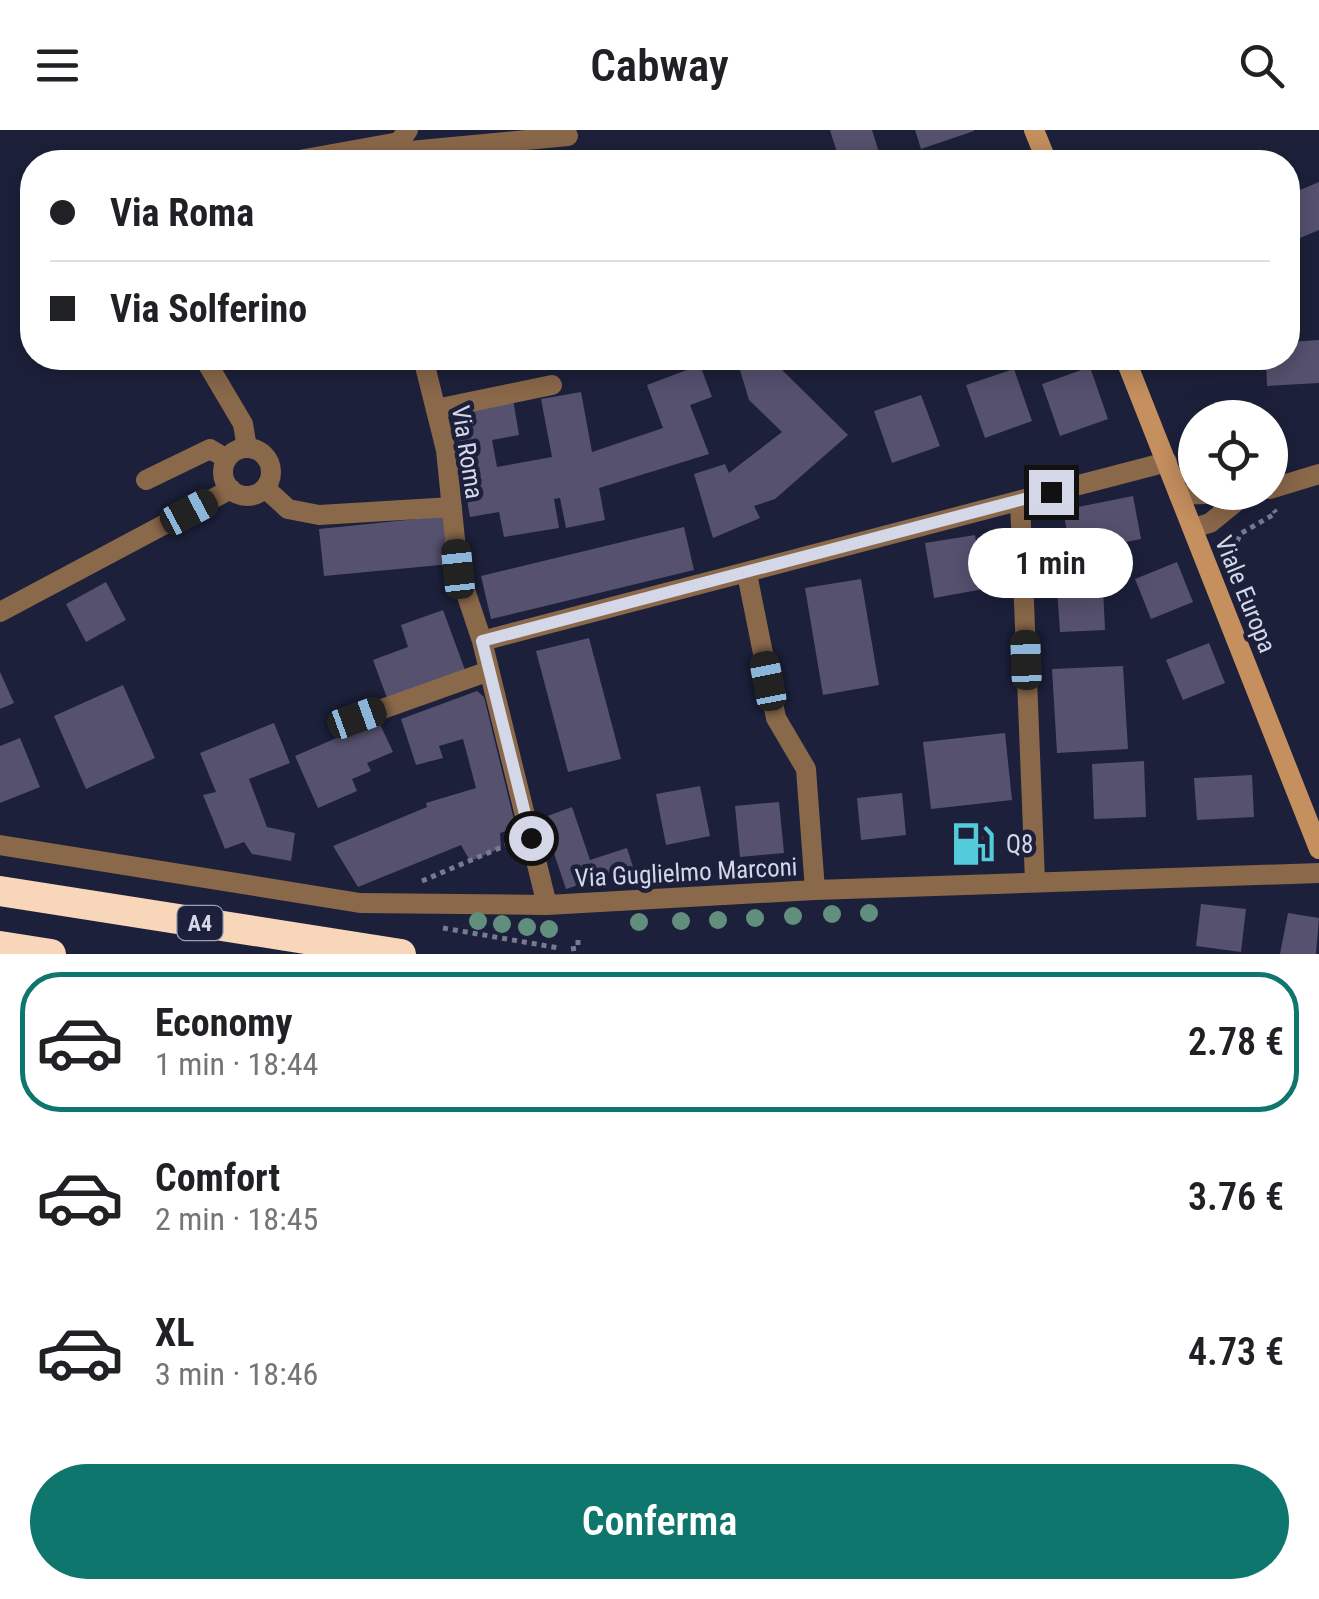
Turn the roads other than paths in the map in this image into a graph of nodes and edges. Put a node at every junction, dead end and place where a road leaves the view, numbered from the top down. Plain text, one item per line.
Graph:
1 (568, 136) dead end
2 (410, 143) edge
3 (355, 150) edge
4 (211, 370) edge
5 (426, 370) edge
6 (1130, 370) edge
7 (552, 385) dead end
8 (436, 409) junction
9 (247, 448) junction
10 (227, 459) junction
11 (1167, 462) junction
12 (1319, 474) edge
13 (146, 480) dead end
14 (1288, 485) edge
15 (264, 488) junction
16 (231, 489) junction
17 (1178, 492) edge
18 (1020, 500) junction
19 (452, 507) junction
20 (1185, 510) edge
21 (1234, 510) edge
22 (1193, 528) junction
23 (747, 574) junction
24 (0, 612) edge
25 (482, 641) junction
26 (489, 671) junction
27 (357, 718) dead end
28 (0, 845) edge
29 (1319, 849) edge
30 (1319, 874) edge
31 (1035, 882) junction
32 (815, 890) junction
33 (0, 891) edge
34 (547, 905) junction
35 (0, 946) edge
36 (51, 954) edge
37 (401, 954) edge

1 - 2 street
2 - 3 street
4 - 9 street
5 - 8 street, Via Roma
6 - 11 street, Viale Europa
7 - 8 street
8 - 19 street, Via Roma
9 - 10 street
9 - 15 street
10 - 13 street
10 - 16 street
11 - 17 street, Viale Europa
11 - 18 street
12 - 14 street
15 - 16 street
15 - 19 street
16 - 24 street
18 - 23 street
18 - 31 street
19 - 25 street, Via Roma
20 - 22 street, Viale Europa
21 - 22 street
22 - 29 street, Viale Europa
23 - 25 street
23 - 32 street
25 - 26 street, Via Roma
26 - 27 street
26 - 34 street, Via Roma
28 - 34 street, Via Guglielmo Marconi
30 - 31 street, Via Guglielmo Marconi
31 - 32 street, Via Guglielmo Marconi
32 - 34 street, Via Guglielmo Marconi
33 - 37 highway, A4
35 - 36 highway

